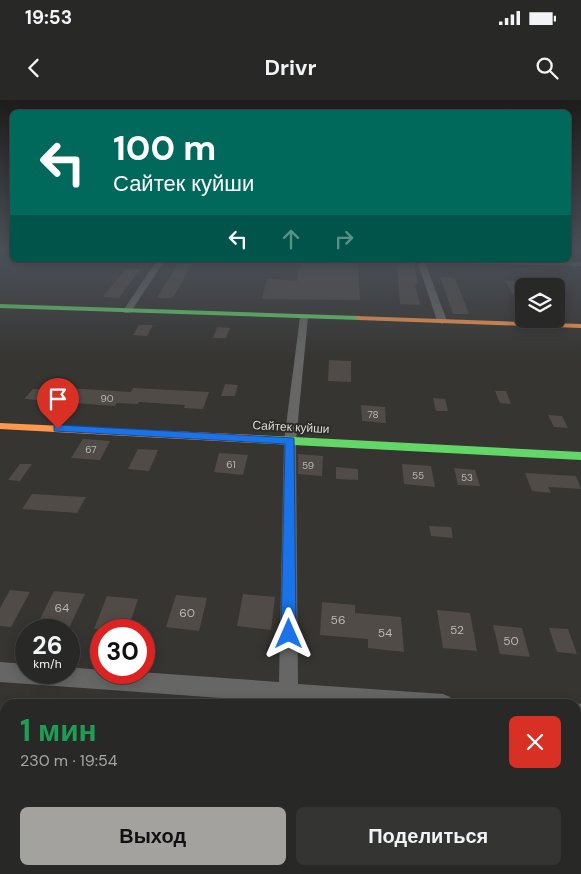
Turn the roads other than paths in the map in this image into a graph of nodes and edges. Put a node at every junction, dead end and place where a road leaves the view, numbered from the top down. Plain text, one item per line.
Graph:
1 (143, 286) edge
2 (431, 286) edge
3 (0, 306) edge
4 (126, 311) junction
5 (304, 317) junction
6 (442, 321) junction
7 (581, 326) edge
8 (0, 426) edge
9 (290, 441) junction
10 (581, 456) edge
11 (0, 672) edge
12 (288, 698) edge
13 (314, 699) edge

1 - 4 street
2 - 6 street
3 - 4 street
4 - 5 street
5 - 6 street
5 - 9 street
6 - 7 street
8 - 9 street, Сайтек куйши
9 - 10 street, Сайтек куйши
9 - 12 street
11 - 12 street
12 - 13 street

